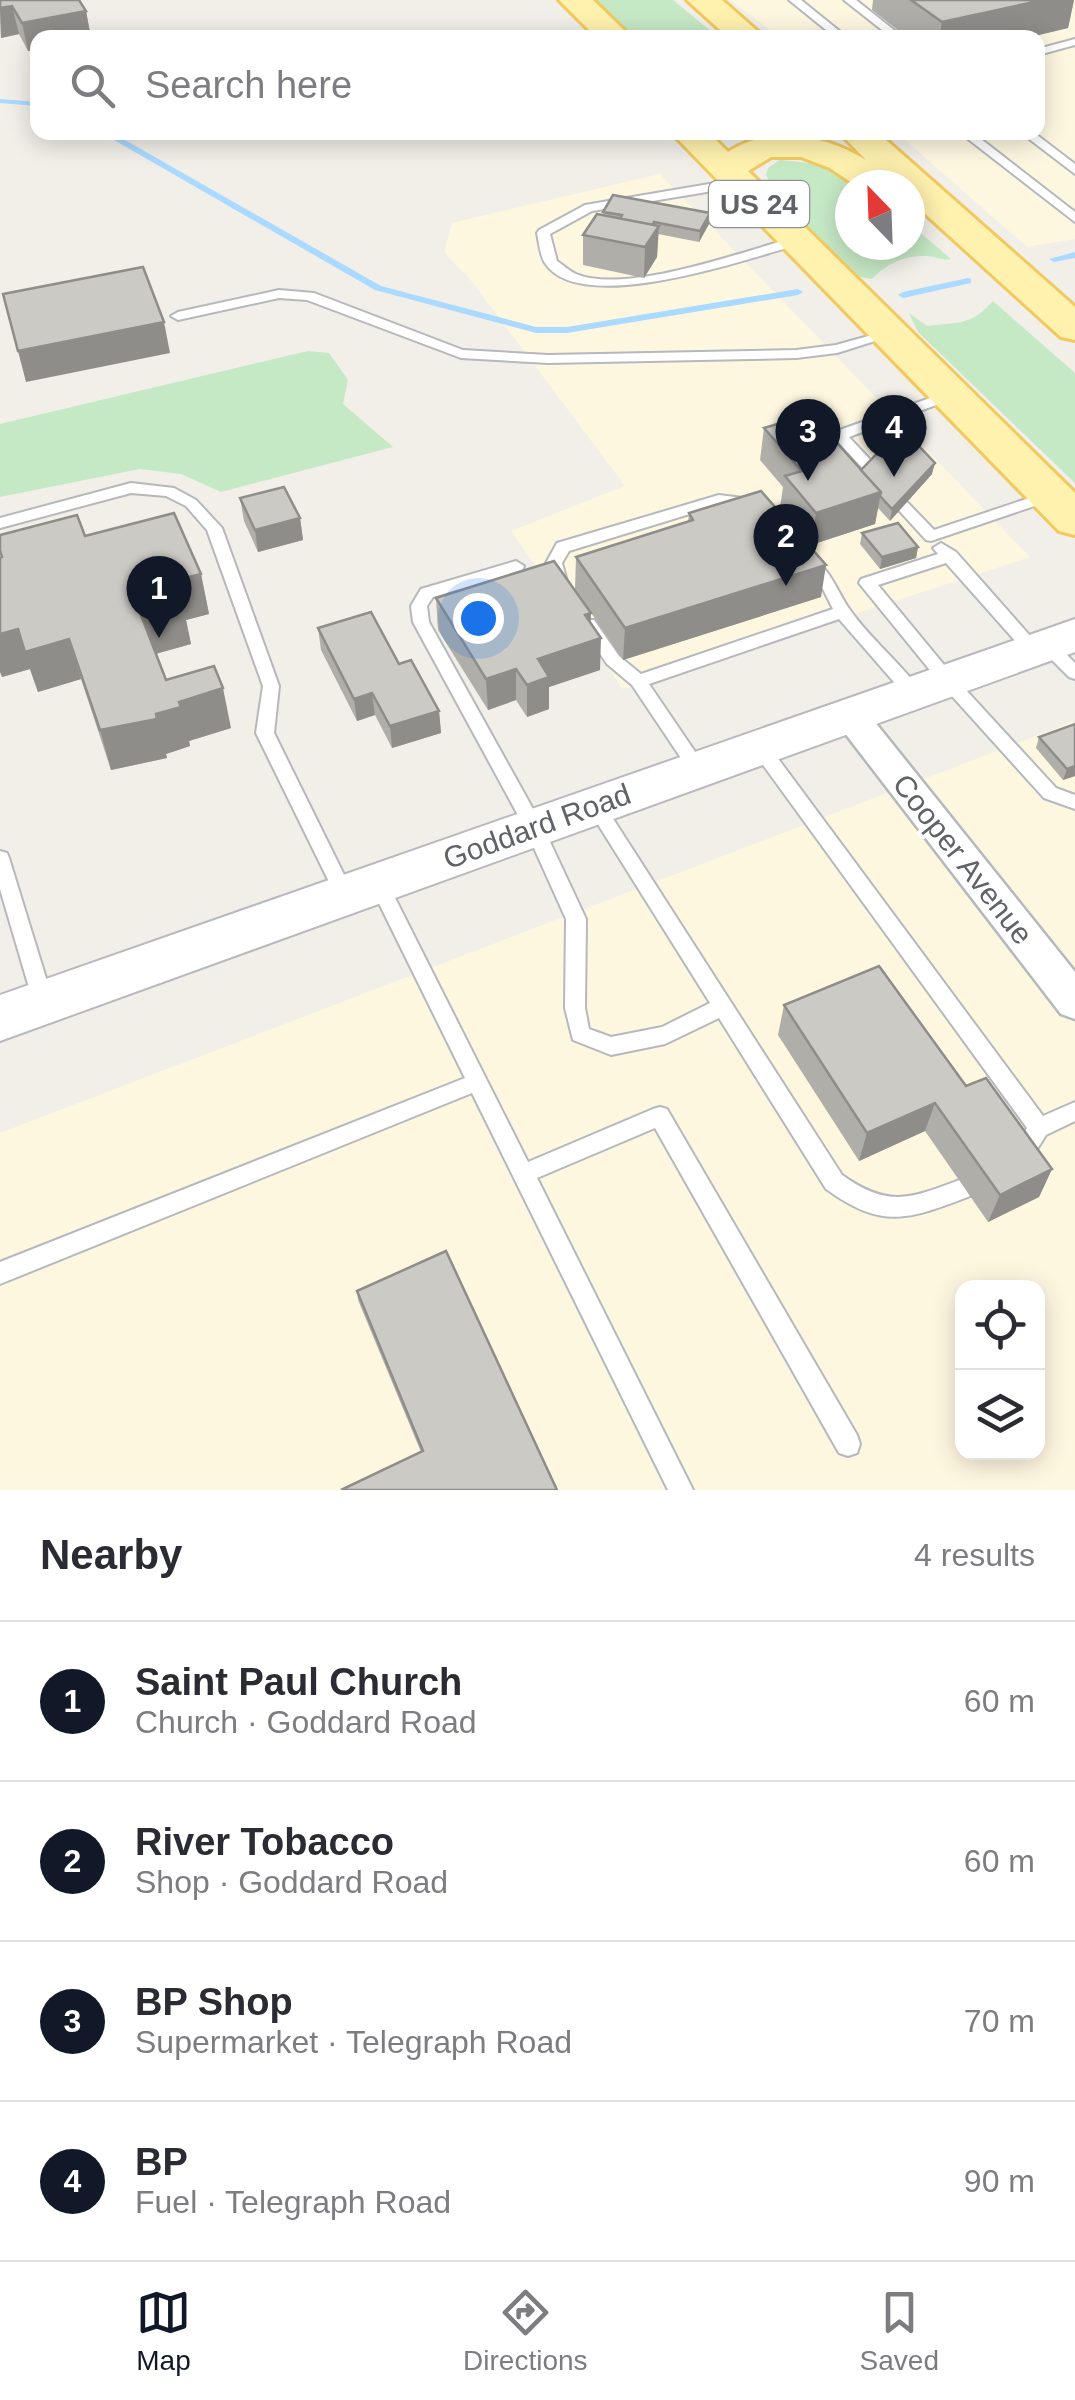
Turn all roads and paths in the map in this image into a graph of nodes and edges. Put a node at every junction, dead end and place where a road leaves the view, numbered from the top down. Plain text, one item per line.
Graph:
1 (549, 0) edge
2 (575, 0) edge
3 (794, 0) edge
4 (849, 0) edge
5 (713, 1) edge
6 (581, 30) edge
7 (607, 30) edge
8 (741, 30) edge
9 (833, 30) edge
10 (888, 30) edge
11 (1075, 42) edge
12 (1045, 50) edge
13 (696, 140) edge
14 (865, 140) edge
15 (974, 140) edge
16 (1036, 140) edge
17 (860, 170) edge
18 (1075, 170) edge
19 (733, 177) junction
20 (1075, 218) edge
21 (925, 227) edge
22 (796, 242) junction
23 (178, 316) dead end
24 (878, 322) junction
25 (1075, 328) edge
26 (1075, 360) edge
27 (950, 395) junction
28 (871, 470) edge
29 (904, 506) edge
30 (1062, 508) edge
31 (770, 515) edge
32 (0, 523) edge
33 (931, 536) junction
34 (794, 544) edge
35 (950, 556) junction
36 (516, 566) dead end
37 (569, 597) edge
38 (842, 612) junction
39 (580, 613) edge
40 (1057, 651) edge
41 (638, 681) junction
42 (930, 687) junction
43 (850, 715) junction
44 (758, 746) junction
45 (697, 768) junction
46 (1075, 802) edge
47 (594, 805) junction
48 (534, 827) junction
49 (0, 858) edge
50 (362, 889) junction
51 (1075, 1002) edge
52 (722, 1007) junction
53 (22, 1010) edge
54 (478, 1082) junction
55 (1075, 1111) edge
56 (1039, 1128) junction
57 (1015, 1165) edge
58 (523, 1174) junction
59 (965, 1188) dead end
60 (0, 1273) edge
61 (848, 1444) dead end
62 (681, 1490) edge

1 - 6 main road
2 - 7 main road
3 - 9 lane
4 - 10 lane
5 - 8 main road
11 - 12 lane
13 - 19 main road, US 24
14 - 25 main road
15 - 20 lane
16 - 18 lane
17 - 19 main road
19 - 22 main road, US 24
19 - 22 lane
21 - 26 main road
22 - 24 main road, US 24
23 - 24 lane
24 - 27 main road, US 24
27 - 28 lane
27 - 30 main road, US 24
29 - 33 lane
30 - 33 lane
31 - 37 lane
32 - 50 lane
33 - 35 lane
34 - 38 lane
35 - 40 lane
35 - 42 lane
36 - 48 lane
38 - 41 lane
38 - 42 lane
39 - 41 lane
40 - 42 main road, Goddard Road
41 - 45 lane
42 - 43 main road, Goddard Road
42 - 46 lane
43 - 44 main road, Goddard Road
43 - 51 street, Cooper Avenue
44 - 45 main road, Goddard Road
44 - 56 lane
45 - 47 main road, Goddard Road
47 - 48 main road, Goddard Road
47 - 52 lane
48 - 50 main road, Goddard Road
48 - 52 lane
49 - 53 lane
50 - 53 main road, Goddard Road
50 - 54 lane
52 - 59 lane
54 - 58 lane
54 - 60 lane
55 - 56 lane
56 - 57 lane
58 - 61 lane
58 - 62 lane

